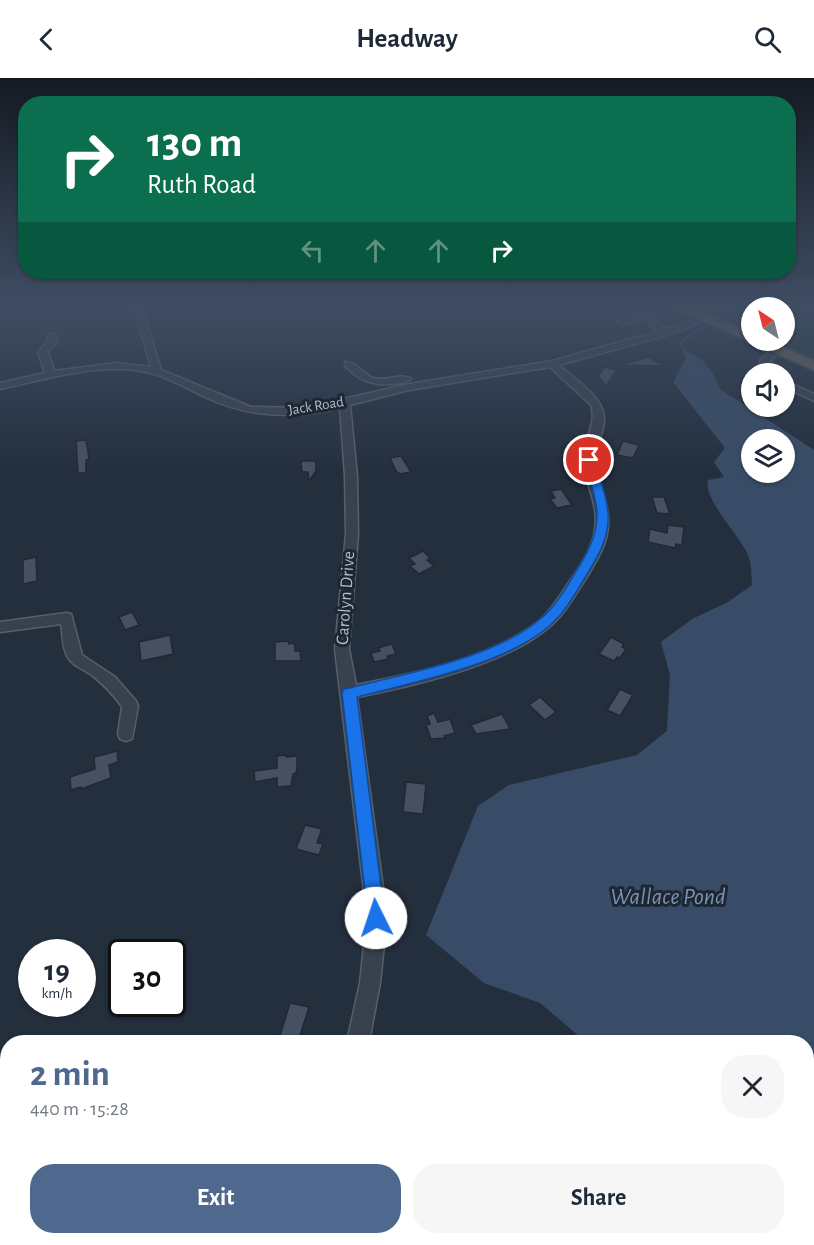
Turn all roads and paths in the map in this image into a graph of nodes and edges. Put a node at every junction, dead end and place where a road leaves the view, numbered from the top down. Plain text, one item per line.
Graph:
1 (46, 361) edge
2 (154, 361) edge
3 (562, 361) edge
4 (348, 364) dead end
5 (552, 364) junction
6 (157, 372) junction
7 (51, 376) junction
8 (439, 382) junction
9 (0, 386) edge
10 (795, 388) edge
11 (814, 398) edge
12 (345, 402) junction
13 (0, 627) edge
14 (350, 693) junction
15 (126, 734) dead end
16 (359, 1035) edge

1 - 7 street
2 - 6 street
3 - 5 street, Jack Road
4 - 8 street
5 - 8 street, Jack Road
5 - 14 street
6 - 7 street, Jack Road
6 - 12 street, Jack Road
7 - 9 street, Jack Road
8 - 12 street, Jack Road
10 - 11 street
12 - 14 street, Carolyn Drive
13 - 15 street
14 - 16 street, Carolyn Drive

